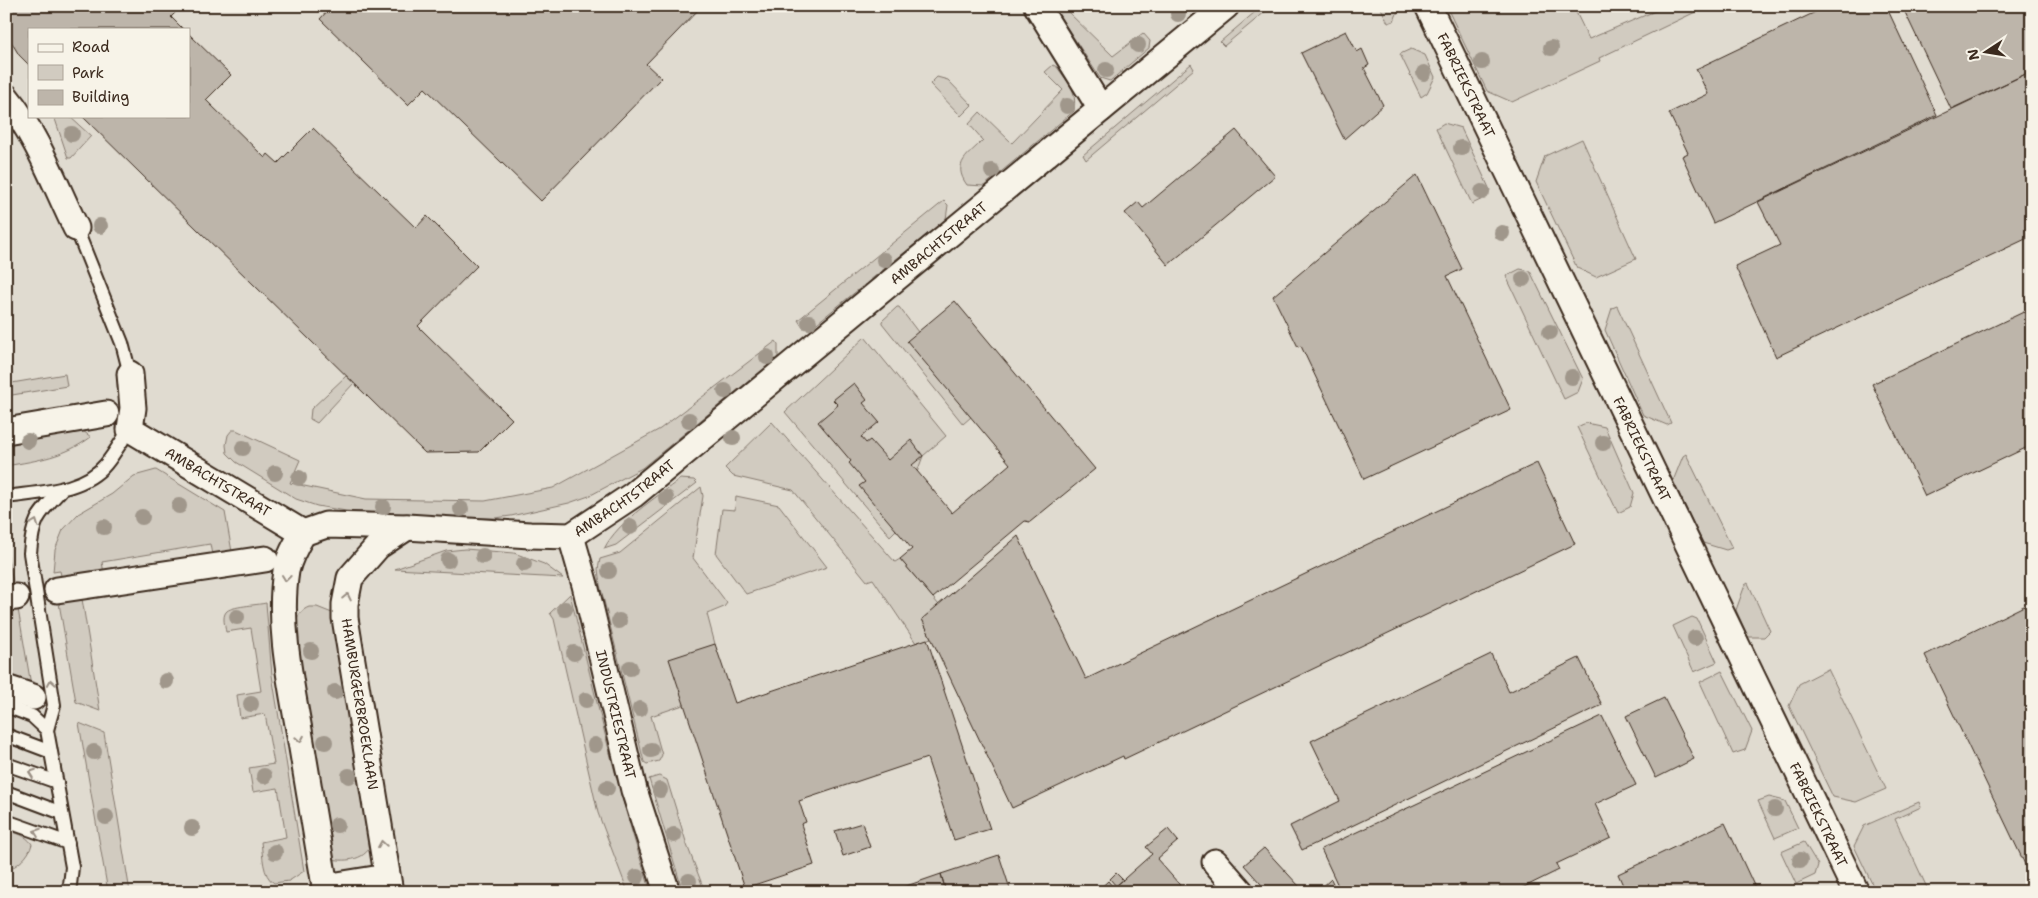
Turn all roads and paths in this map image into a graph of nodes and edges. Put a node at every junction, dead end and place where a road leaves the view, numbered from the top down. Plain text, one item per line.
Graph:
1 (1037, 6) edge
2 (1226, 6) edge
3 (1428, 6) edge
4 (6, 97) edge
5 (1102, 109) junction
6 (76, 228) joint
7 (130, 374) joint
8 (106, 414) dead end
9 (130, 429) junction
10 (6, 431) edge
11 (63, 488) junction
12 (6, 497) edge
13 (407, 527) junction
14 (303, 533) junction
15 (571, 536) junction
16 (265, 559) dead end
17 (57, 590) dead end
18 (6, 688) edge
19 (33, 697) dead end
20 (6, 706) edge
21 (47, 730) junction
22 (6, 735) edge
23 (51, 752) junction
24 (6, 764) edge
25 (57, 782) junction
26 (6, 792) edge
27 (62, 813) junction
28 (6, 821) edge
29 (68, 843) junction
30 (1215, 862) dead end
31 (389, 884) edge
32 (326, 889) edge
33 (66, 892) edge
34 (667, 892) edge
35 (1241, 892) edge
36 (1856, 892) edge

1 - 5 street
2 - 5 street, AMBACHTSTRAAT
3 - 36 street, FABRIEKSTRAAT
4 - 6 street
5 - 15 street, AMBACHTSTRAAT
6 - 7 lane
7 - 9 street
8 - 10 street
9 - 11 lane
9 - 14 street, AMBACHTSTRAAT
11 - 12 lane
21 -> 11 lane
13 - 14 street, AMBACHTSTRAAT
13 - 15 street, AMBACHTSTRAAT
31 -> 13 street, HAMBURGERBROEKLAAN
14 -> 32 street, HAMBURGERBROEKLAAN
15 - 34 street, INDUSTRIESTRAAT
16 - 17 street
18 - 19 street
20 - 21 lane
21 - 23 lane
22 - 23 lane
23 - 25 lane
25 -> 24 lane
25 - 27 lane
26 - 27 lane
27 - 29 lane
29 -> 28 lane
29 - 33 lane
30 - 35 street
31 - 32 street, HAMBURGERBROEKLAAN

